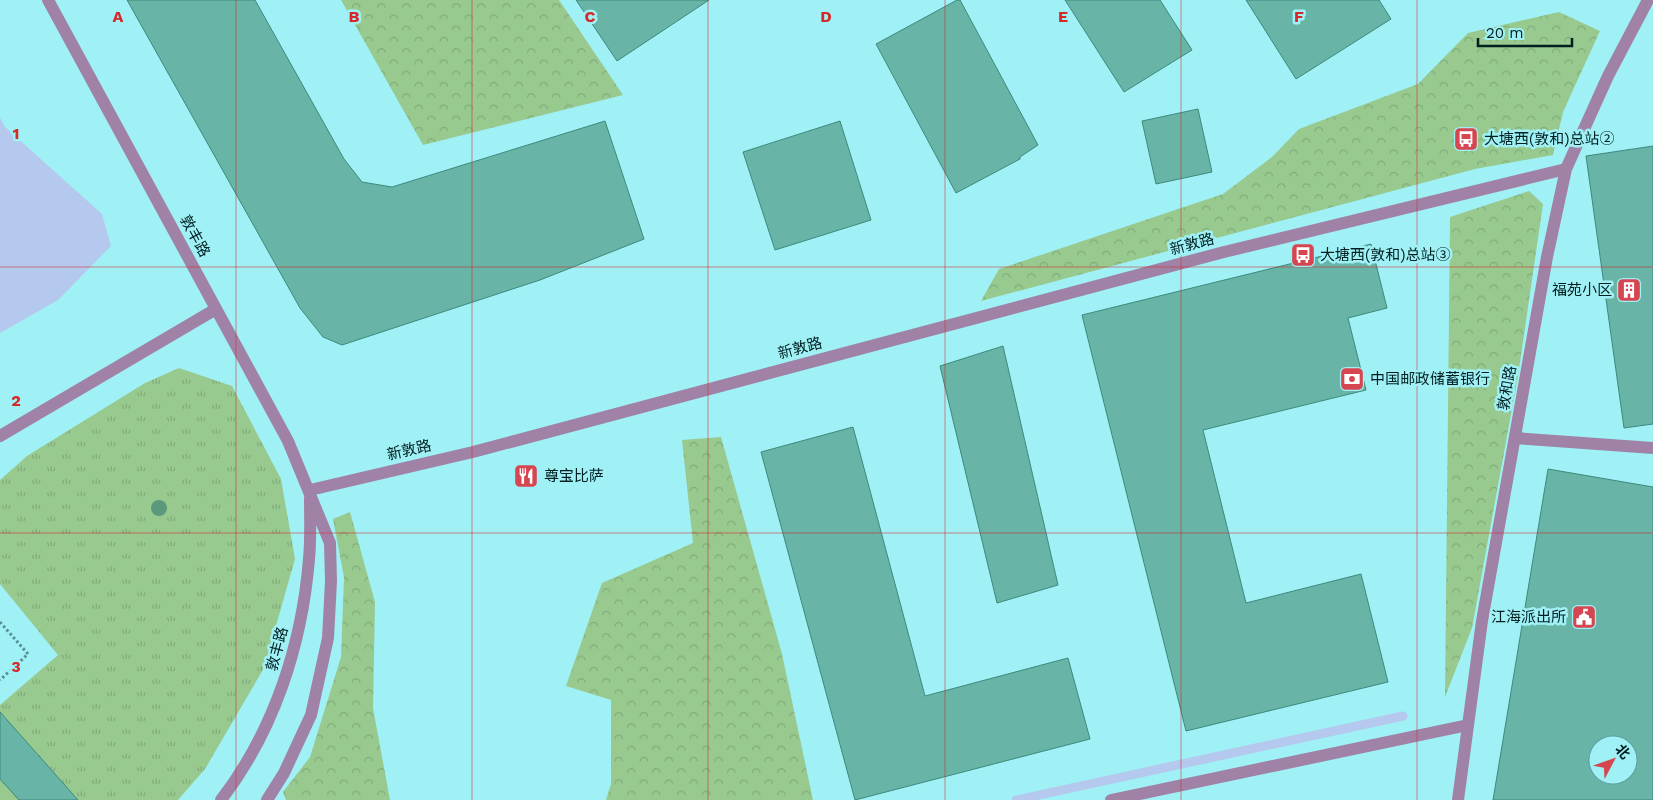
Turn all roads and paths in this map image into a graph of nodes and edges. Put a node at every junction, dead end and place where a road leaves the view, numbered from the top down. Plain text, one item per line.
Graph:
1 (48, 0) edge
2 (1648, 0) edge
3 (1566, 169) junction
4 (216, 309) junction
5 (0, 436) edge
6 (1515, 438) junction
7 (1653, 448) edge
8 (310, 490) junction
9 (0, 622) edge
10 (0, 680) edge
11 (1468, 725) junction
12 (271, 798) edge
13 (221, 800) edge
14 (1111, 800) edge
15 (1458, 800) edge

1 - 4 street, 敦丰路
2 - 3 street, 敦和路
3 - 6 street, 敦和路
3 - 8 street, 新敦路
4 - 5 street
4 - 8 street, 敦丰路
6 - 7 street
6 - 11 street, 敦和路
8 - 12 street, 敦丰路
8 - 13 street, 敦丰路
9 - 10 path
11 - 14 street
11 - 15 street, 敦和路

